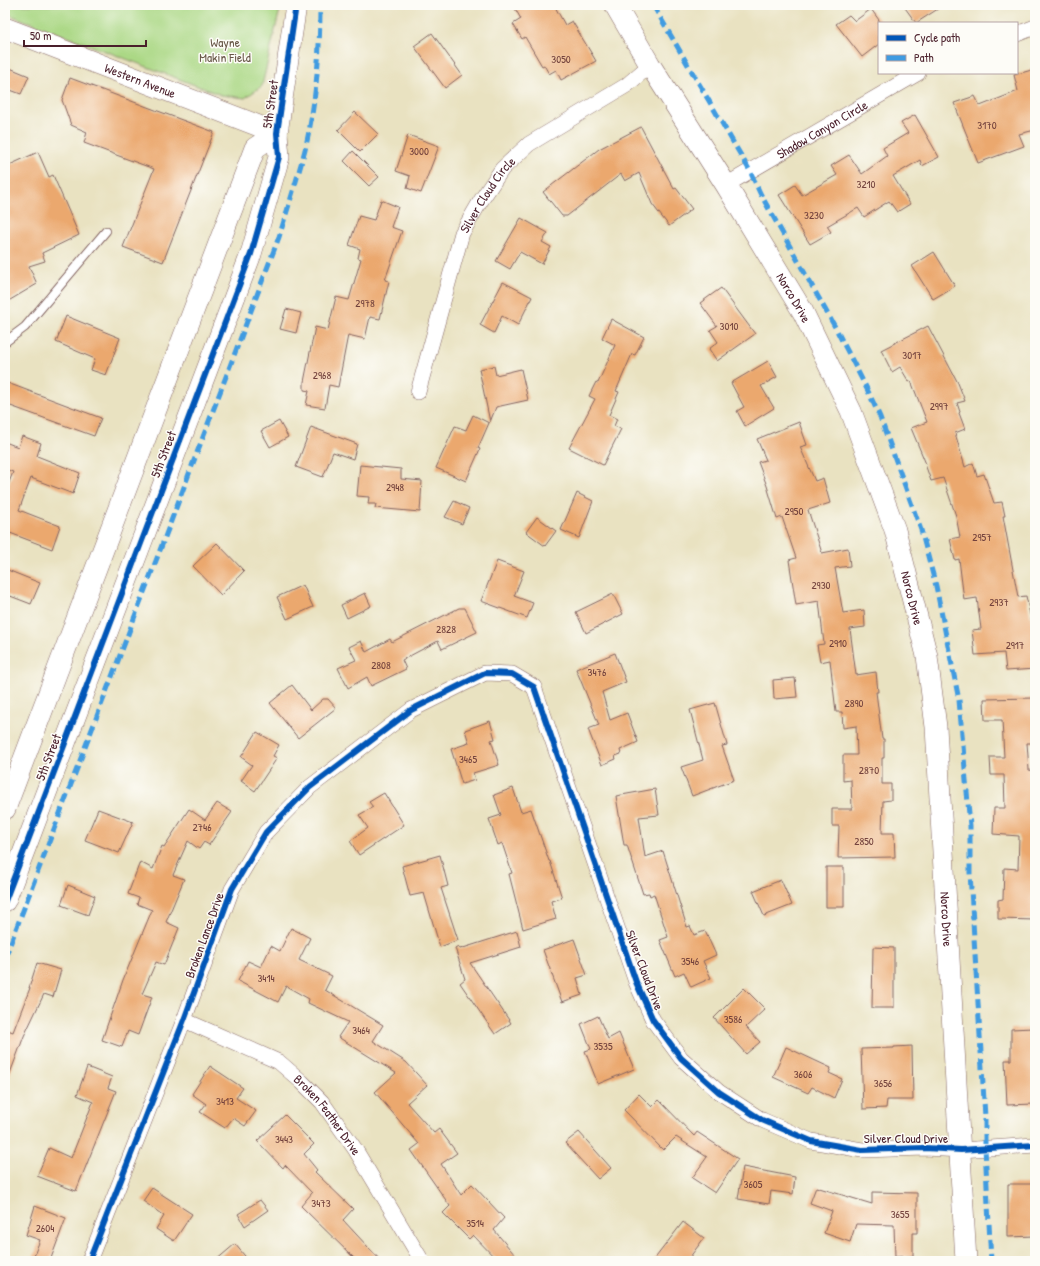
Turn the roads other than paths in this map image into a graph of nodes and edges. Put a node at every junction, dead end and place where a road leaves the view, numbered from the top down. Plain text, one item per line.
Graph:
1 (296, 5) edge
2 (615, 5) edge
3 (5, 28) edge
4 (1035, 28) edge
5 (1018, 34) edge
6 (650, 65) junction
7 (916, 74) edge
8 (276, 133) junction
9 (726, 185) junction
10 (106, 231) dead end
11 (5, 342) edge
12 (418, 392) dead end
13 (512, 674) joint
14 (5, 809) edge
15 (5, 900) edge
16 (184, 1020) junction
17 (1035, 1145) edge
18 (960, 1150) junction
19 (89, 1261) edge
20 (422, 1261) edge
21 (966, 1261) edge

1 - 8 street, 5th Street
2 - 6 street, Norco Drive
3 - 8 street, Western Avenue
4 - 5 street
6 - 9 street, Norco Drive
6 - 12 street, Silver Cloud Circle
7 - 9 street, Shadow Canyon Circle
8 - 14 street, 5th Street
8 - 15 street, 5th Street
9 - 18 street, Norco Drive
10 - 11 lane
13 - 16 street, Broken Lance Drive
13 - 18 street, Silver Cloud Drive
16 - 19 street, Broken Lance Drive
16 - 20 street, Broken Feather Drive
17 - 18 street
18 - 21 street, Norco Drive

